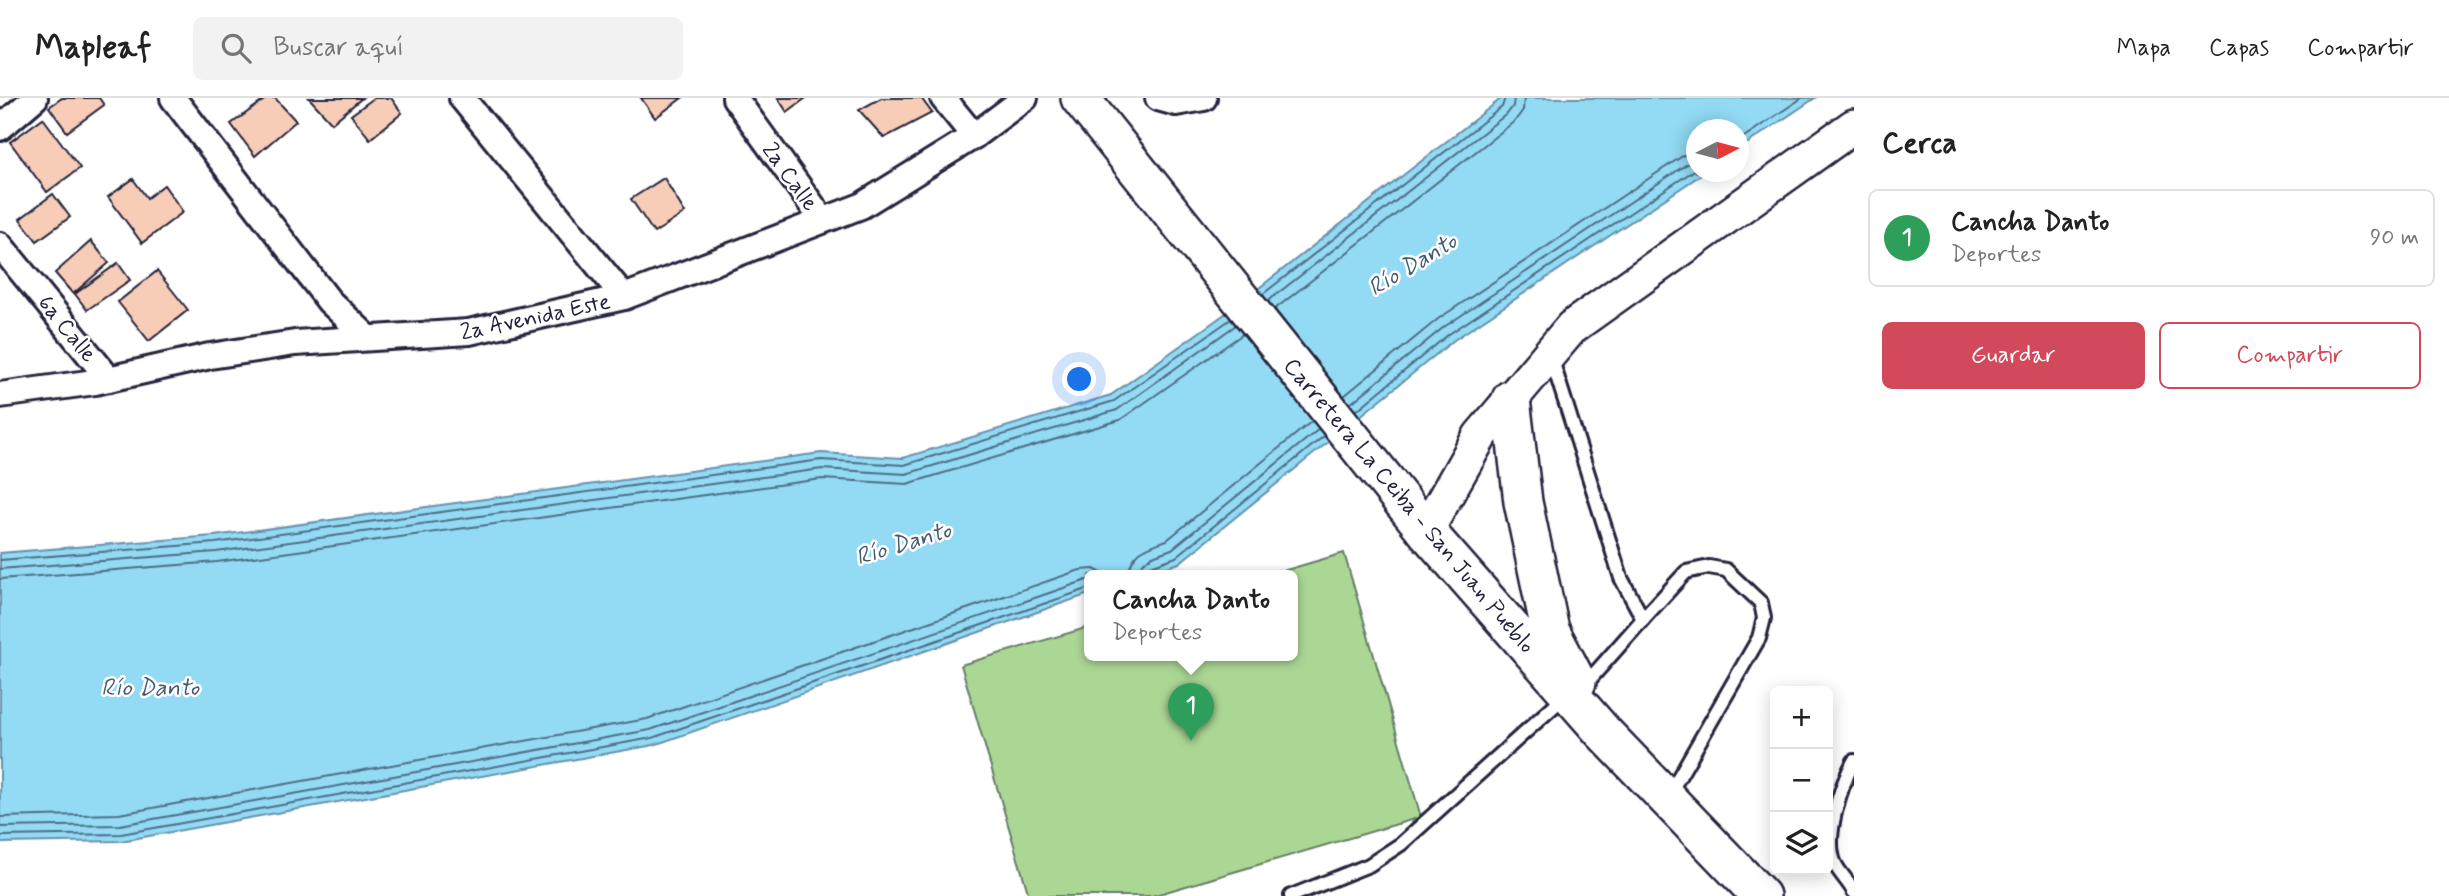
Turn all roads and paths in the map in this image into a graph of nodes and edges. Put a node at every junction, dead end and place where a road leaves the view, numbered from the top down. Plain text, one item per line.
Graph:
1 (35, 98) edge
2 (173, 98) edge
3 (462, 98) edge
4 (735, 98) edge
5 (943, 98) edge
6 (1024, 98) edge
7 (1158, 98) edge
8 (1204, 98) edge
9 (1084, 103) edge
10 (1854, 126) edge
11 (0, 128) edge
12 (974, 136) junction
13 (822, 219) junction
14 (0, 245) edge
15 (624, 297) junction
16 (368, 338) junction
17 (1550, 354) junction
18 (109, 379) junction
19 (0, 395) edge
20 (1511, 399) junction
21 (1426, 531) junction
22 (1643, 619) junction
23 (1574, 691) junction
24 (1854, 761) edge
25 (1666, 799) junction
26 (1854, 892) edge
27 (1291, 896) edge
28 (1760, 896) edge

1 - 11 street
2 - 16 street
3 - 15 street
4 - 13 street, 2a Calle
5 - 12 street
6 - 12 street, 2a Avenida Este
7 - 8 street
9 - 21 main road, Carretera La Ceiba - San Juan Pueblo
10 - 17 street
12 - 13 street, 2a Avenida Este
13 - 15 street, 2a Avenida Este
14 - 18 street, 6a Calle
15 - 16 street, 2a Avenida Este
16 - 18 street, 2a Avenida Este
17 - 20 street
17 - 22 lane
18 - 19 street, 2a Avenida Este
20 - 21 street
20 - 23 main road
21 - 23 main road, Carretera La Ceiba - San Juan Pueblo
22 - 23 lane
22 - 25 lane
23 - 25 main road, Carretera La Ceiba - San Juan Pueblo
23 - 27 lane
24 - 26 lane
25 - 28 main road, Carretera La Ceiba - San Juan Pueblo

